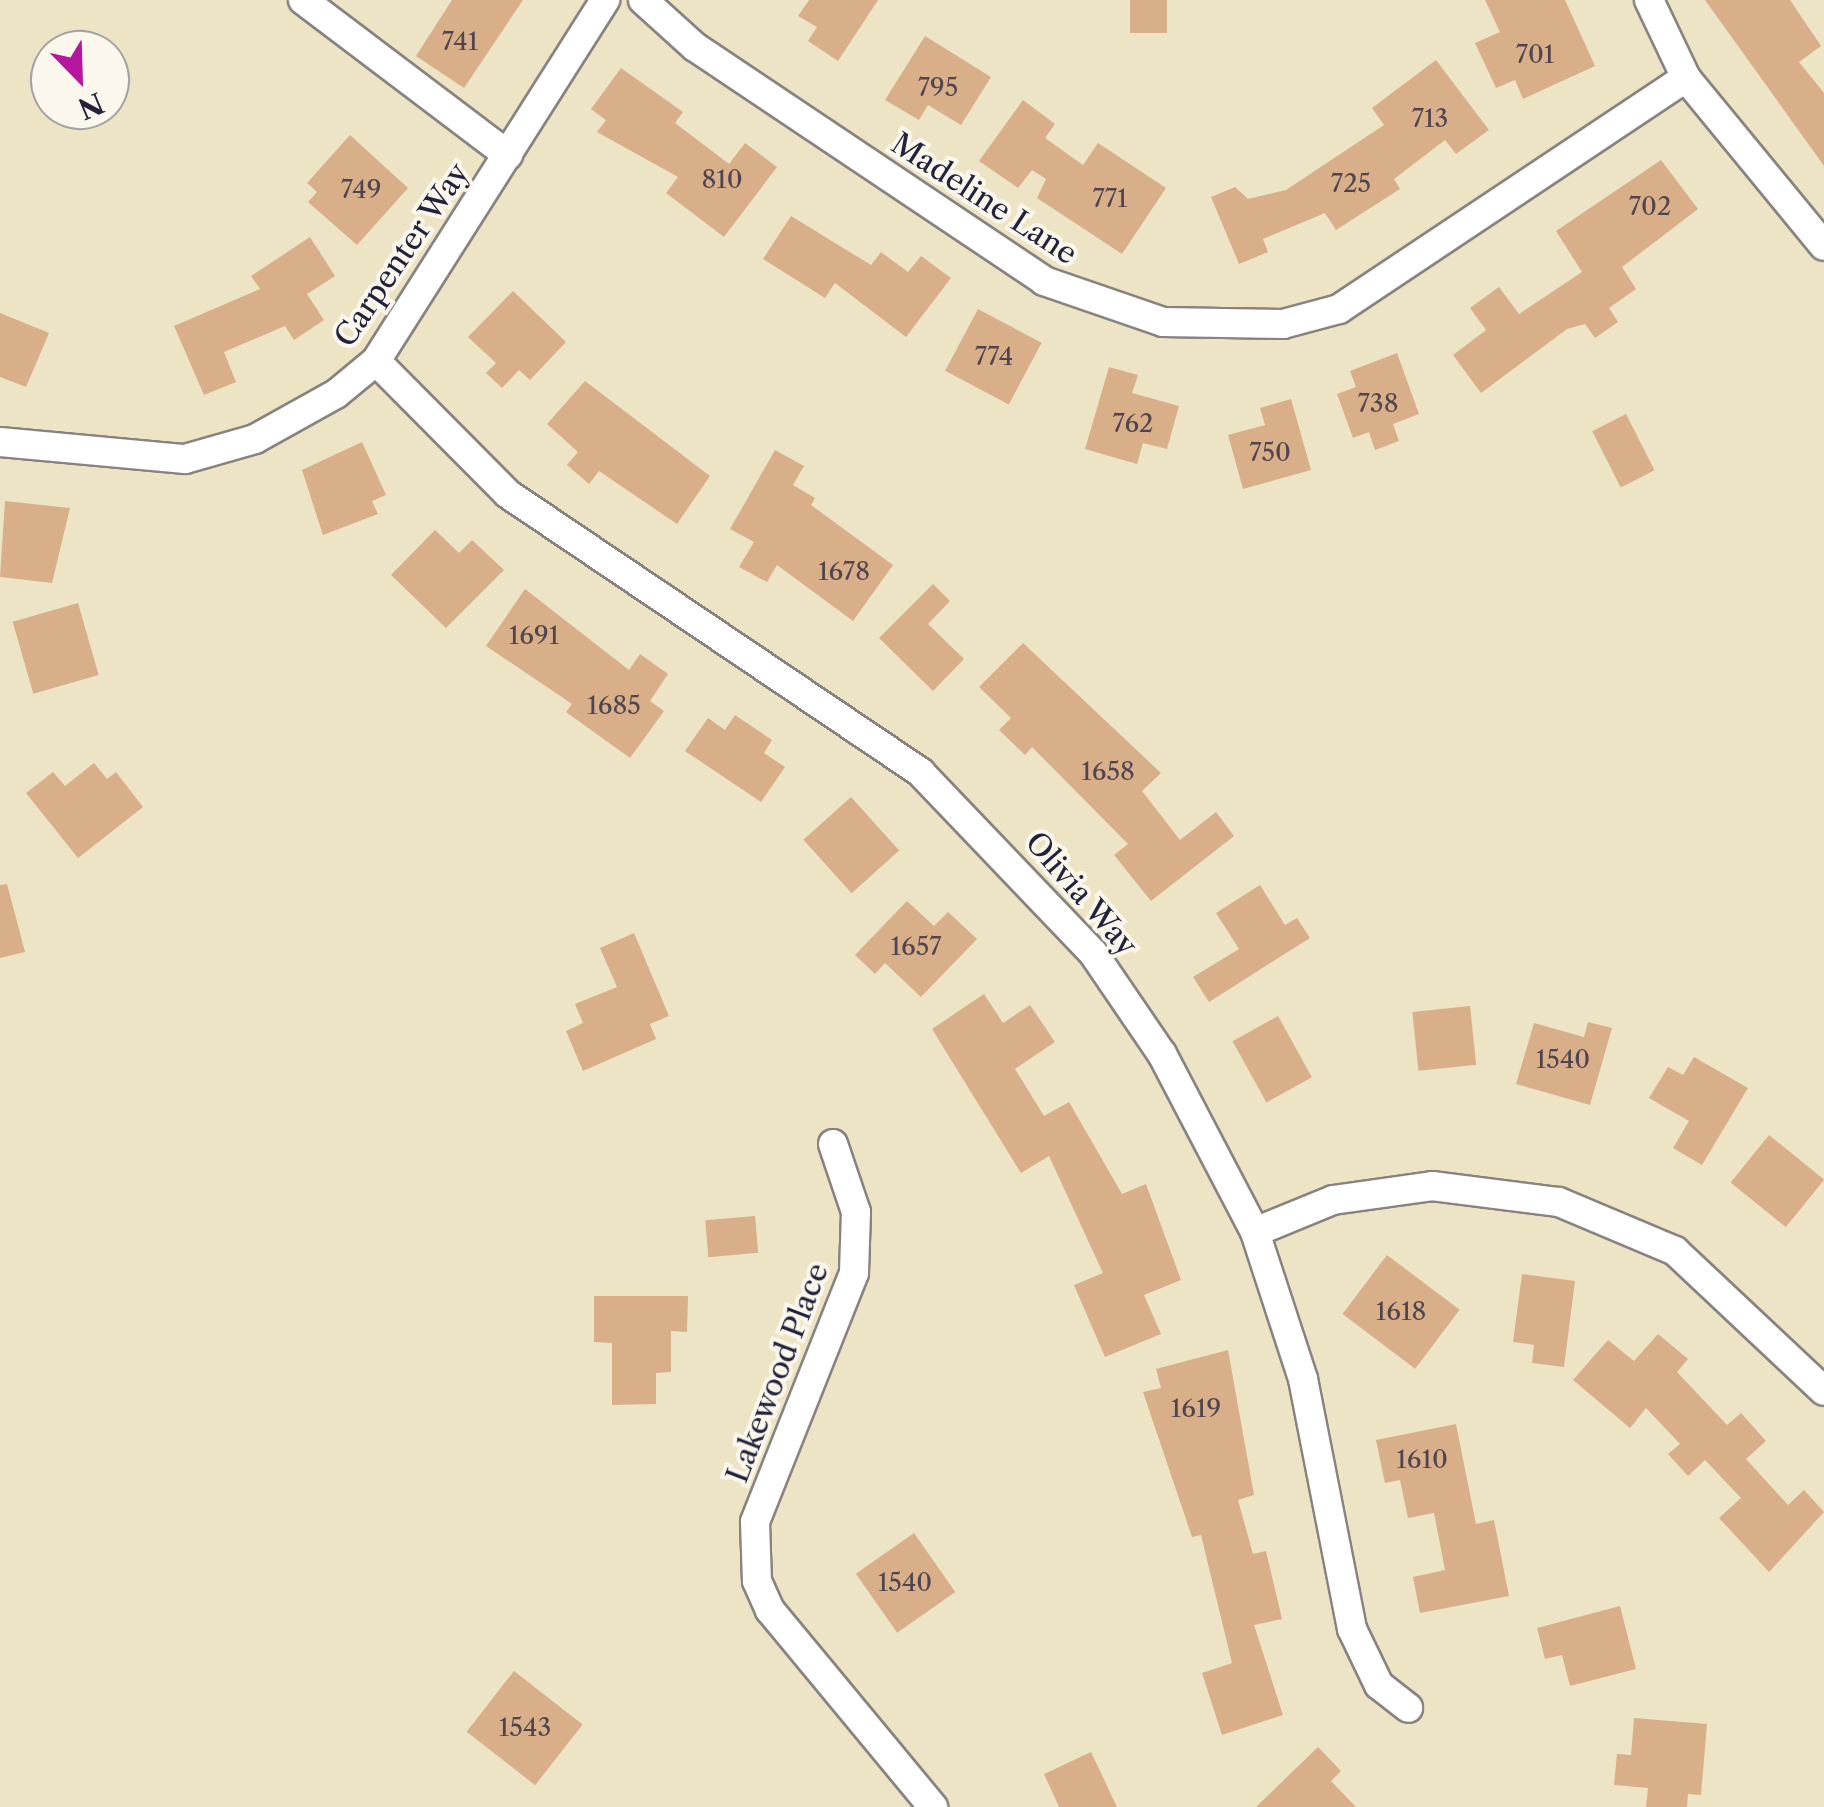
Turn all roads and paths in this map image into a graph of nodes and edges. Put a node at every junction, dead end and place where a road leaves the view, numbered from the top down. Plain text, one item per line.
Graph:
1 (303, 0) edge
2 (605, 0) edge
3 (643, 0) edge
4 (1649, 0) edge
5 (1686, 78) junction
6 (508, 155) junction
7 (1824, 246) edge
8 (376, 361) junction
9 (0, 442) edge
10 (833, 1144) dead end
11 (1255, 1232) junction
12 (1824, 1391) edge
13 (1408, 1708) dead end
14 (934, 1807) edge

1 - 6 street
2 - 6 street, Carpenter Way
3 - 5 street, Madeline Lane
4 - 5 street
5 - 7 street
6 - 8 street, Carpenter Way
8 - 9 street, Carpenter Way
8 - 11 street, Olivia Way
10 - 14 street, Lakewood Place
11 - 12 street
11 - 13 street, Olivia Way

